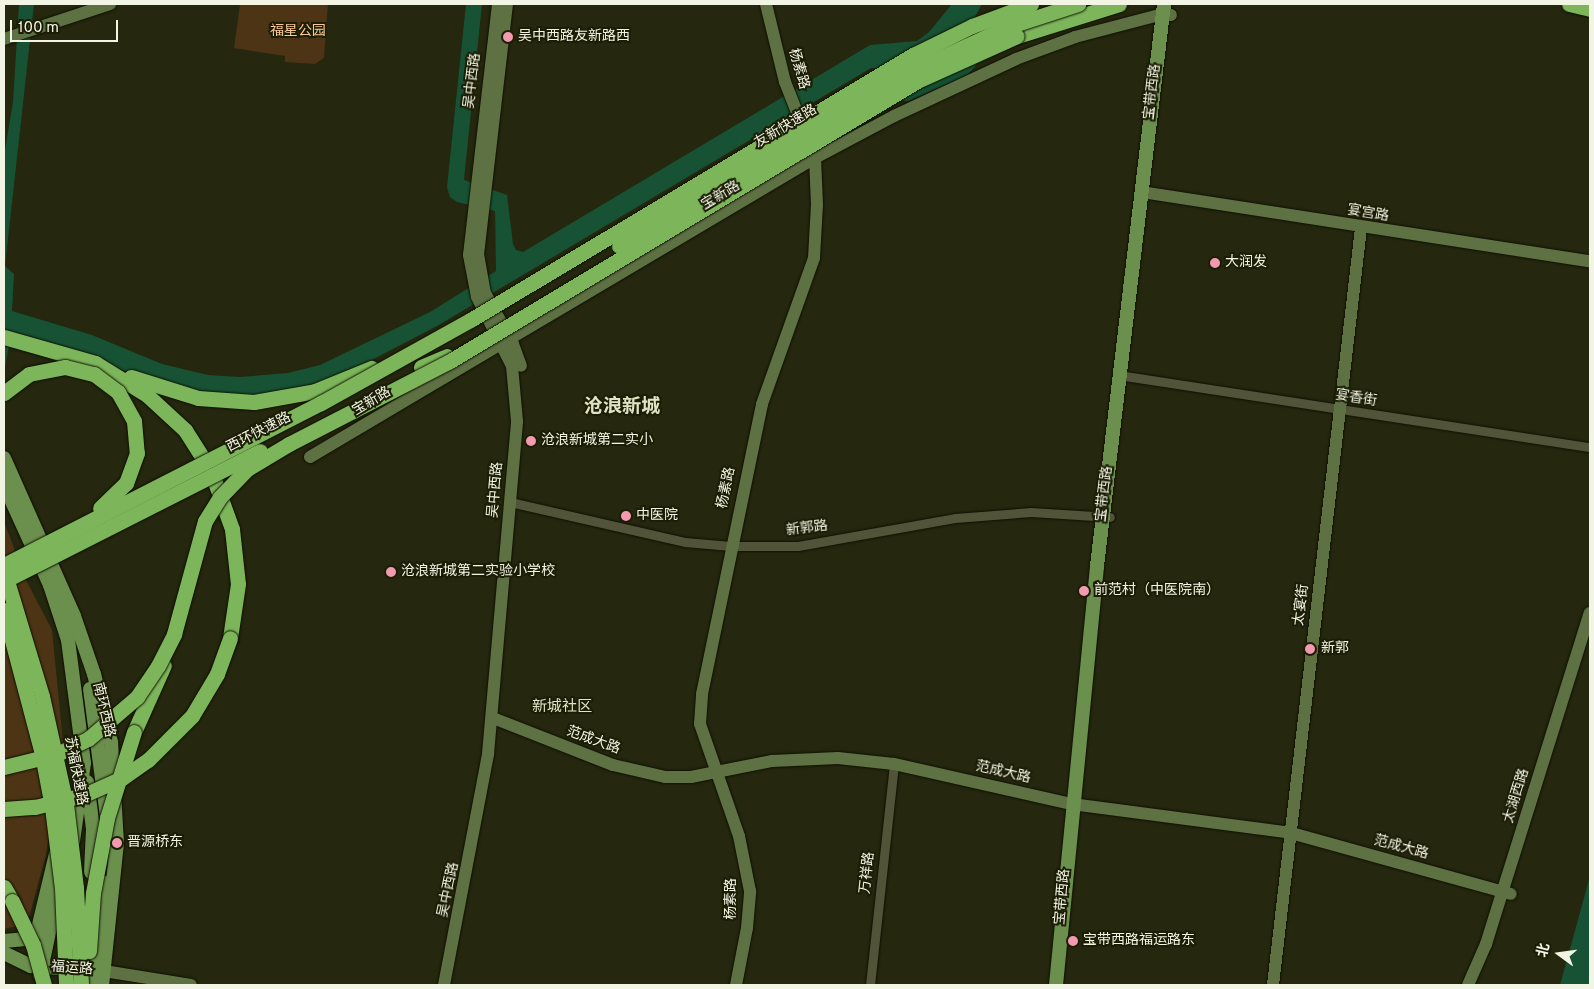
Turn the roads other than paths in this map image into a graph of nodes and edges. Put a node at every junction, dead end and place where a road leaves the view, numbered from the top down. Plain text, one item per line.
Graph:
1 (110, 4) edge
2 (501, 4) edge
3 (766, 4) edge
4 (1031, 4) edge
5 (1078, 4) edge
6 (1119, 4) edge
7 (1569, 4) edge
8 (1167, 9) edge
9 (1590, 9) edge
10 (7, 38) edge
11 (814, 158) junction
12 (1146, 192) junction
13 (1361, 228) junction
14 (1590, 261) edge
15 (519, 299) junction
16 (472, 319) junction
17 (4, 337) edge
18 (501, 338) junction
19 (95, 362) junction
20 (421, 367) junction
21 (1122, 376) junction
22 (4, 394) edge
23 (1339, 411) junction
24 (328, 416) junction
25 (289, 444) junction
26 (1590, 448) edge
27 (310, 457) dead end
28 (4, 458) edge
29 (4, 484) edge
30 (514, 502) junction
31 (1106, 517) junction
32 (731, 546) junction
33 (18, 558) junction
34 (4, 567) edge
35 (4, 581) edge
36 (4, 611) edge
37 (182, 611) junction
38 (1590, 613) edge
39 (1590, 640) edge
40 (497, 719) junction
41 (84, 760) junction
42 (894, 764) junction
43 (4, 767) edge
44 (716, 773) junction
45 (1076, 804) junction
46 (4, 809) edge
47 (1291, 833) junction
48 (4, 887) edge
49 (1507, 893) junction
50 (4, 941) edge
51 (4, 953) edge
52 (4, 964) edge
53 (41, 978) edge
54 (92, 978) edge
55 (66, 985) edge
56 (137, 985) edge
57 (191, 985) edge
58 (444, 985) edge
59 (453, 985) edge
60 (736, 985) edge
61 (870, 985) edge
62 (1056, 985) edge
63 (1065, 985) edge
64 (1273, 985) edge
65 (1468, 985) edge
66 (1478, 985) edge

1 - 10 street
2 - 18 street, 吴中西路
3 - 11 street, 杨素路
4 - 15 highway, 友新快速路, bridge
5 - 15 highway, 友新快速路, bridge
6 - 18 highway, bridge
7 - 9 highway
8 - 11 street, 宝新路
8 - 12 main road, 宝带西路
11 - 18 street, 宝新路
11 - 32 street, 杨素路
12 - 13 street, 宴宫路
12 - 21 main road, 宝带西路
13 - 14 street, 宴宫路
13 - 23 street, 太宴街
15 - 16 highway, 西环快速路, bridge
15 - 20 highway, 西环快速路
16 - 19 highway, bridge
16 - 33 highway, 西环快速路, bridge
17 - 19 highway
18 - 20 highway, bridge
18 - 25 highway, bridge
18 - 27 street, 宝新路
18 - 30 street, 吴中西路
19 - 46 highway, bridge
20 - 24 highway, 西环快速路
21 - 23 street, 宴香街
21 - 31 main road, 宝带西路
22 - 33 highway, bridge
23 - 26 street, 宴香街
23 - 47 street, 太宴街
24 - 25 highway, bridge
24 - 35 highway, 西环快速路, bridge
25 - 37 highway, bridge
28 - 54 main road, 南环西路
29 - 41 main road, 南环西路
30 - 32 street, 新郭路
30 - 40 street, 吴中西路
31 - 32 street, 新郭路
31 - 45 main road, 宝带西路
32 - 44 street, 杨素路
33 - 34 highway, 西环快速路, bridge
34 - 54 highway, 苏福快速路, bridge
36 - 55 highway, bridge
37 - 43 highway, bridge
37 - 54 highway, bridge
38 - 49 street, 太湖西路
39 - 49 street, 太湖西路
40 - 44 street, 范成大路
40 - 58 street, 吴中西路
40 - 59 street, 吴中西路
41 - 50 main road
41 - 53 main road, 南环西路
41 - 54 main road
42 - 44 street, 范成大路
42 - 45 street, 范成大路
42 - 61 street, 万祥路
44 - 60 street, 杨素路
45 - 47 street, 范成大路
45 - 62 main road, 宝带西路
45 - 63 main road, 宝带西路
47 - 49 street, 范成大路
47 - 64 street, 太宴街
48 - 53 highway, bridge
49 - 65 street, 太湖西路
49 - 66 street, 太湖西路
51 - 53 main road
52 - 53 main road
53 - 54 main road, 福运路
54 - 56 street, 福运路
54 - 57 street, 福运路

